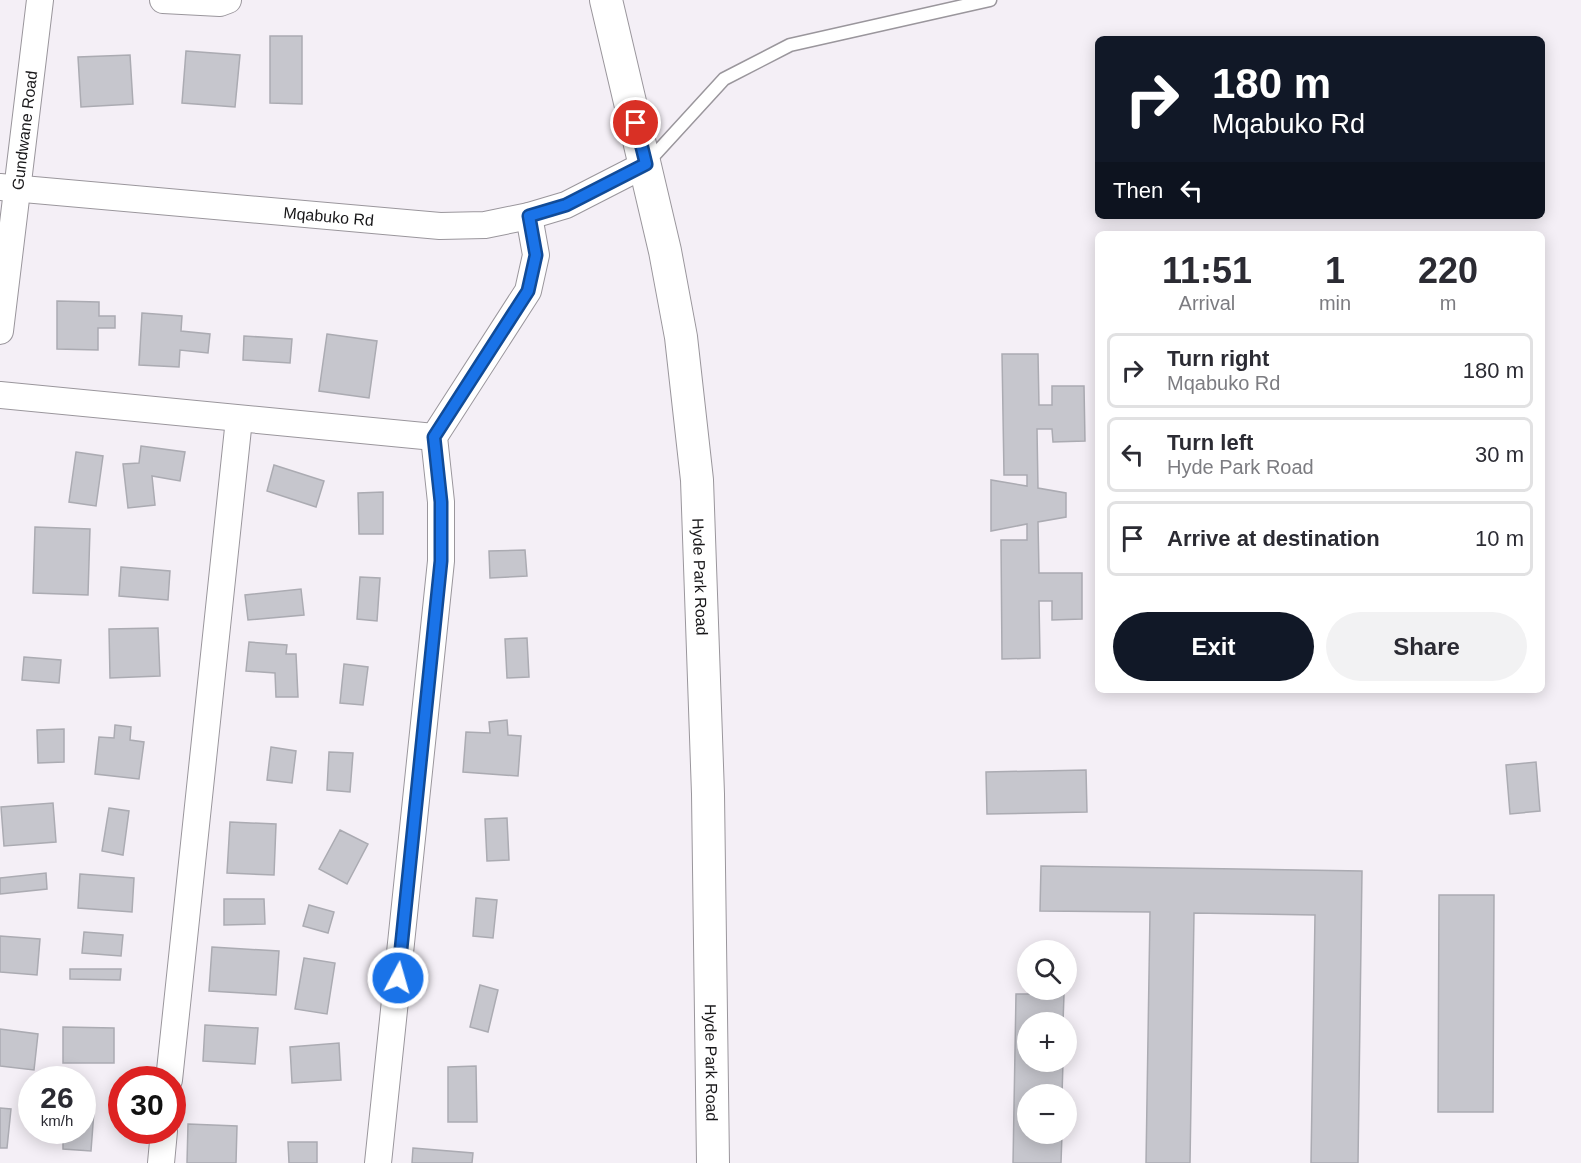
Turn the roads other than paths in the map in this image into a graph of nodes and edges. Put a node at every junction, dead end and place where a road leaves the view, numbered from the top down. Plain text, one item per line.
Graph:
1 (40, 0) edge
2 (163, 0) edge
3 (228, 0) edge
4 (606, 0) edge
5 (990, 0) edge
6 (646, 164) junction
7 (8, 188) edge
8 (529, 216) junction
9 (0, 331) edge
10 (0, 395) edge
11 (239, 419) junction
12 (434, 437) junction
13 (171, 1066) edge
14 (163, 1144) edge
15 (161, 1163) edge
16 (378, 1163) edge
17 (712, 1163) edge

1 - 7 street, Gundwane Road
2 - 3 street
4 - 6 street, Hyde Park Road
5 - 6 lane
6 - 8 street, Mqabuko Rd
6 - 17 street, Hyde Park Road
7 - 8 street, Mqabuko Rd
7 - 9 street, Gundwane Road
8 - 12 street
10 - 11 street
11 - 12 street
11 - 13 street
12 - 16 street
14 - 15 street

